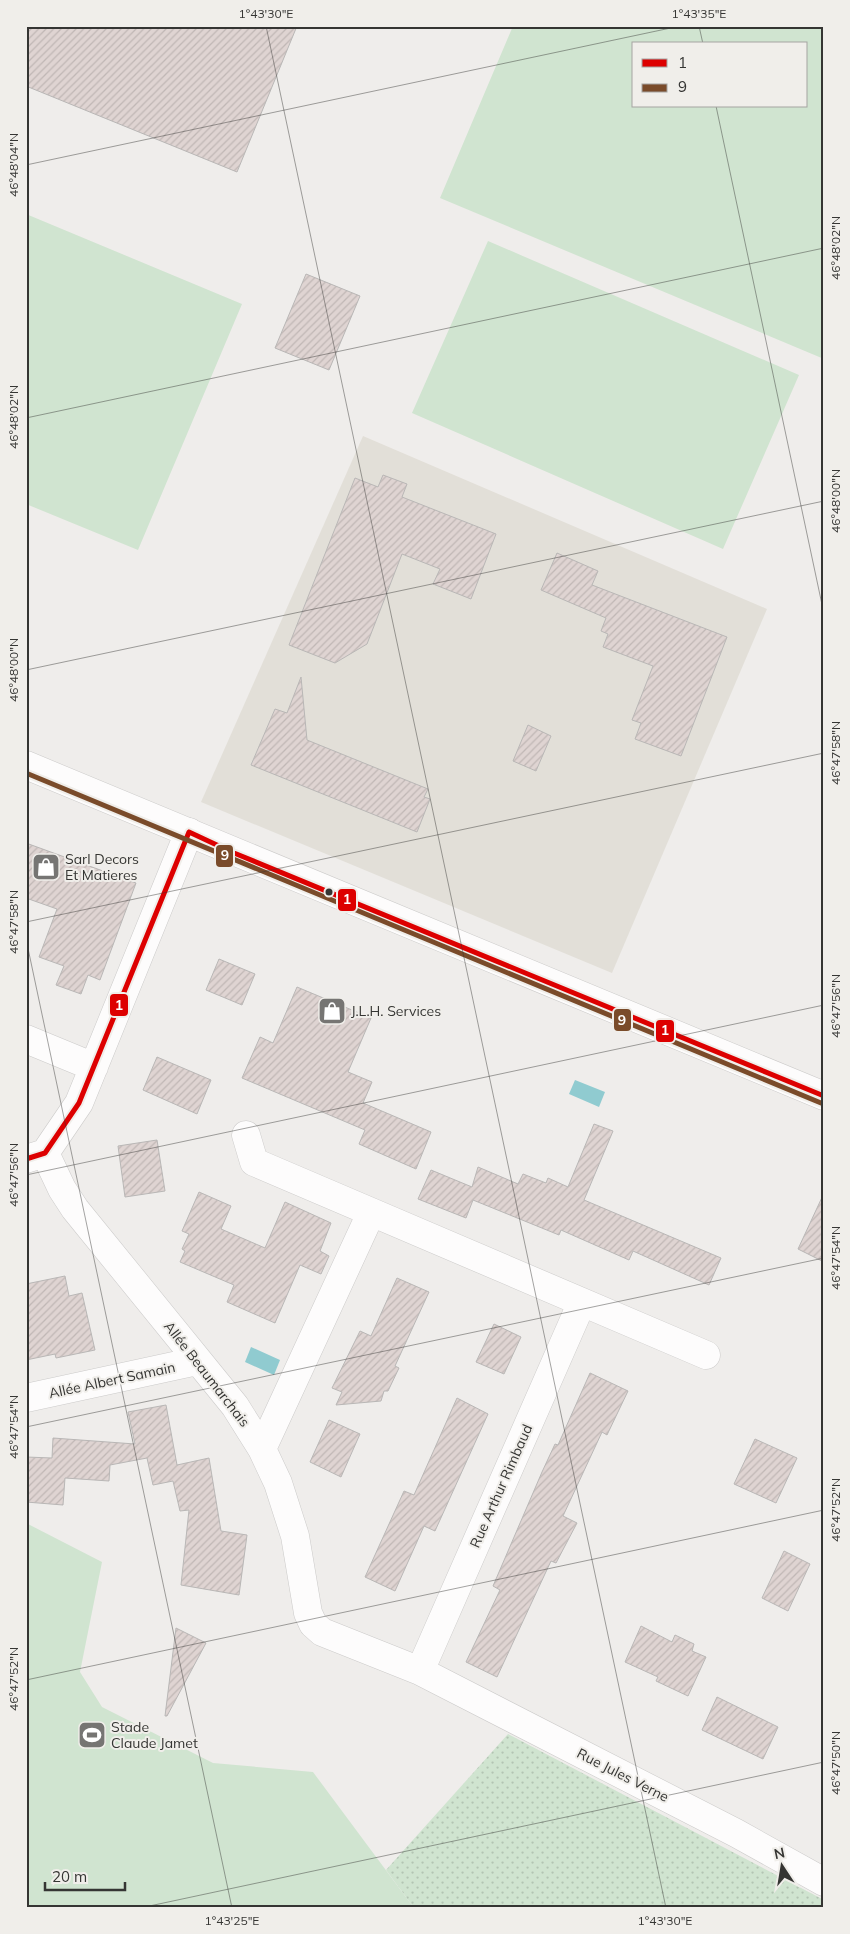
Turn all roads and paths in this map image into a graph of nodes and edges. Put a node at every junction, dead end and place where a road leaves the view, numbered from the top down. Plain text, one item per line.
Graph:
1 (26, 766) edge
2 (189, 832) junction
3 (26, 1039) edge
4 (94, 1067) junction
5 (824, 1096) edge
6 (246, 1135) dead end
7 (36, 1156) edge
8 (371, 1213) junction
9 (582, 1302) junction
10 (706, 1355) dead end
11 (197, 1360) junction
12 (26, 1398) edge
13 (262, 1448) junction
14 (420, 1671) junction
15 (824, 1882) edge

1 - 2 street
2 - 4 street
2 - 5 street
3 - 4 street
4 - 7 street
6 - 8 street
7 - 11 street, Allée Beaumarchais
8 - 9 street
8 - 13 street
9 - 10 street
9 - 14 street, Rue Arthur Rimbaud
11 - 12 street, Allée Albert Samain
11 - 13 street, Allée Beaumarchais
13 - 14 street, Allée Beaumarchais
14 - 15 street, Rue Jules Verne

